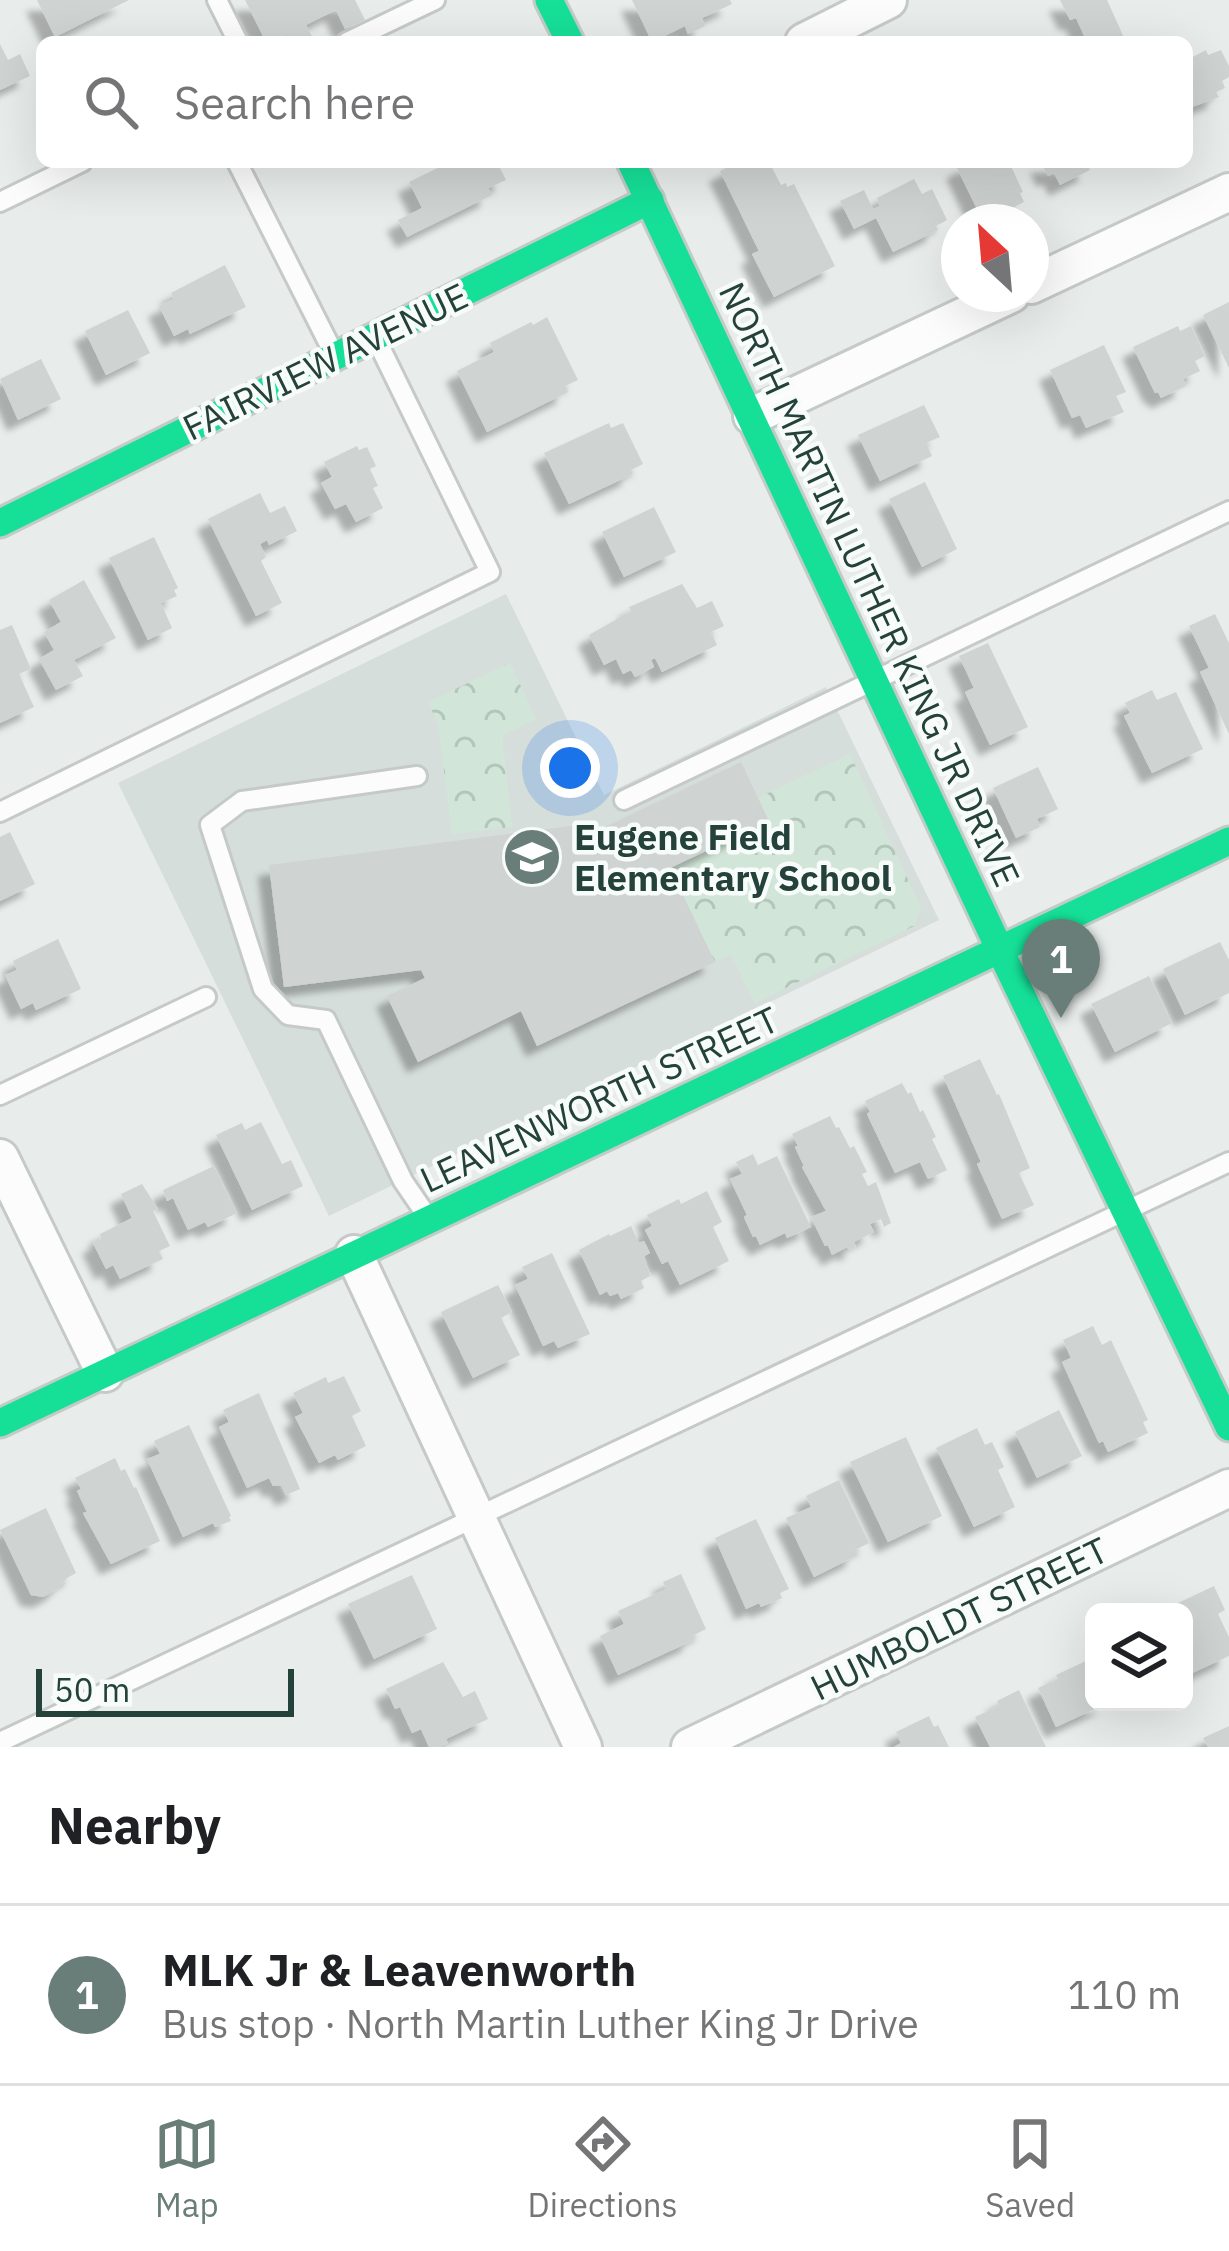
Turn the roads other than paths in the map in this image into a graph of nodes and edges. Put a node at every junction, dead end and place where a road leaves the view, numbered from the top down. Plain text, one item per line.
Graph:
1 (217, 0) edge
2 (435, 0) edge
3 (549, 0) edge
4 (888, 0) edge
5 (235, 36) edge
6 (360, 36) edge
7 (567, 36) edge
8 (817, 36) edge
9 (70, 168) edge
10 (240, 168) edge
11 (634, 168) edge
12 (1229, 192) edge
13 (650, 200) junction
14 (0, 202) edge
15 (1049, 277) edge
16 (973, 312) edge
17 (374, 337) junction
18 (336, 356) junction
19 (752, 416) junction
20 (1229, 511) edge
21 (0, 523) edge
22 (875, 680) junction
23 (417, 776) dead end
24 (624, 800) dead end
25 (0, 812) edge
26 (1229, 841) edge
27 (1000, 950) junction
28 (206, 997) dead end
29 (0, 1095) edge
30 (0, 1158) edge
31 (1229, 1162) edge
32 (1126, 1211) junction
33 (429, 1219) junction
34 (354, 1254) junction
35 (105, 1373) junction
36 (0, 1423) edge
37 (1229, 1427) edge
38 (1229, 1488) edge
39 (475, 1516) junction
40 (0, 1742) edge
41 (583, 1747) edge
42 (690, 1747) edge

1 - 5 lane
2 - 6 lane
3 - 7 street
4 - 8 street
9 - 14 lane
10 - 18 lane
11 - 13 street, NORTH MARTIN LUTHER KING JR DRIVE
12 - 15 street
13 - 17 street, FAIRVIEW AVENUE
13 - 19 street, NORTH MARTIN LUTHER KING JR DRIVE
16 - 19 street
17 - 18 street, FAIRVIEW AVENUE
17 - 25 lane
18 - 21 street, FAIRVIEW AVENUE
19 - 22 street, NORTH MARTIN LUTHER KING JR DRIVE
20 - 22 lane
22 - 24 lane
22 - 27 street, NORTH MARTIN LUTHER KING JR DRIVE
23 - 33 lane
26 - 27 street, LEAVENWORTH STREET
27 - 32 street, NORTH MARTIN LUTHER KING JR DRIVE
27 - 33 street, LEAVENWORTH STREET
28 - 29 lane
30 - 35 street
31 - 32 lane
32 - 37 street, NORTH MARTIN LUTHER KING JR DRIVE
32 - 39 lane
33 - 34 street, LEAVENWORTH STREET
34 - 35 street, LEAVENWORTH STREET
34 - 39 street
35 - 36 street, LEAVENWORTH STREET
38 - 42 street, HUMBOLDT STREET
39 - 40 lane
39 - 41 street

